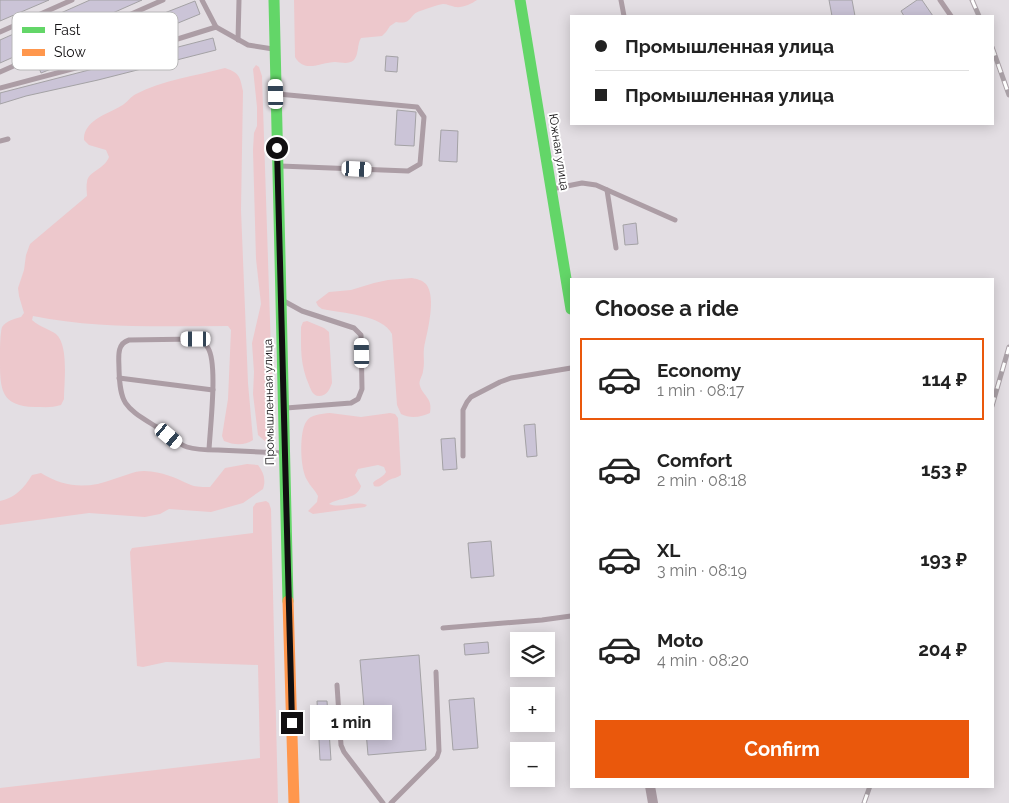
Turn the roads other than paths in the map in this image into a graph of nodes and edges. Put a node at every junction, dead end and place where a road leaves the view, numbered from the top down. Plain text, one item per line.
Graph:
1 (72, 0) edge
2 (163, 0) edge
3 (202, 0) edge
4 (239, 0) edge
5 (274, 0) edge
6 (520, 0) edge
7 (621, 0) edge
8 (940, 0) edge
9 (45, 12) edge
10 (136, 12) edge
11 (624, 15) edge
12 (950, 15) edge
13 (12, 27) edge
14 (216, 27) junction
15 (0, 32) edge
16 (178, 39) edge
17 (238, 40) junction
18 (275, 49) junction
19 (12, 67) edge
20 (68, 70) edge
21 (0, 72) edge
22 (0, 88) edge
23 (276, 94) junction
24 (8, 139) dead end
25 (0, 141) edge
26 (277, 166) junction
27 (552, 189) junction
28 (607, 190) junction
29 (675, 220) dead end
30 (616, 248) dead end
31 (280, 298) junction
32 (570, 303) edge
33 (570, 368) edge
34 (119, 378) junction
35 (213, 390) junction
36 (283, 409) junction
37 (209, 450) junction
38 (284, 453) junction
39 (463, 456) dead end
40 (570, 616) edge
41 (443, 628) dead end
42 (436, 672) dead end
43 (337, 685) dead end
44 (650, 788) edge
45 (294, 803) edge
46 (383, 803) edge
47 (391, 803) edge
48 (653, 803) edge

1 - 9 lane
2 - 10 lane
3 - 14 lane
4 - 17 lane
5 - 18 street, Промышленная улица
6 - 27 street, Южная улица
7 - 11 lane
8 - 12 lane
13 - 15 lane
14 - 16 lane
14 - 17 lane
17 - 18 lane
18 - 23 street, Промышленная улица
19 - 21 lane
20 - 22 lane
23 - 26 street, Промышленная улица
23 - 26 lane
24 - 25 lane
26 - 31 street, Промышленная улица
27 - 28 lane
27 - 32 street, Южная улица
28 - 29 lane
28 - 30 lane
31 - 36 street, Промышленная улица
31 - 36 lane
33 - 39 lane
34 - 35 lane
34 - 35 lane
34 - 37 lane
35 - 37 lane
36 - 38 street, Промышленная улица
37 - 38 lane
38 - 45 street, Промышленная улица
40 - 41 lane
42 - 47 lane
43 - 46 lane
44 - 48 street

